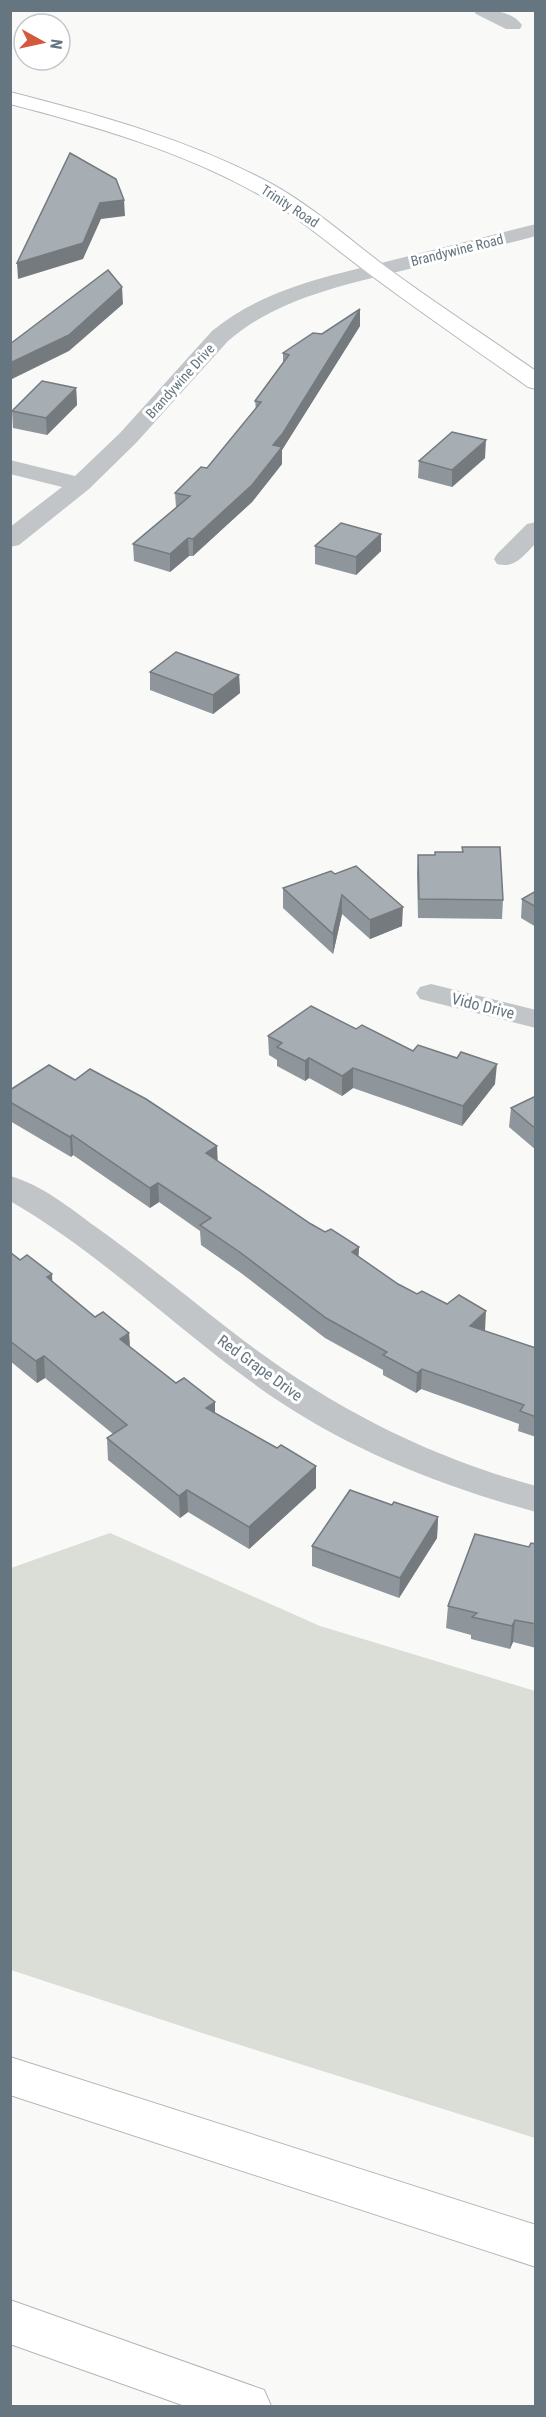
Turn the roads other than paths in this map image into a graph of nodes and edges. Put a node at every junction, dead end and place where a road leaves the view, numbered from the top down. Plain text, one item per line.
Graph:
1 (482, 10) edge
2 (513, 25) dead end
3 (10, 98) edge
4 (536, 230) edge
5 (378, 270) junction
6 (536, 382) edge
7 (10, 467) edge
8 (80, 484) junction
9 (536, 529) edge
10 (10, 540) edge
11 (506, 559) dead end
12 (431, 993) dead end
13 (536, 1019) edge
14 (10, 1187) edge
15 (536, 1499) edge
16 (10, 2076) edge
17 (536, 2246) edge
18 (10, 2322) edge
19 (247, 2406) edge

1 - 2 street
3 - 5 main road, Trinity Road
4 - 5 street, Brandywine Road
5 - 6 main road, Trinity Road
5 - 8 street, Brandywine Drive
7 - 8 street
8 - 10 street, Brandywine Drive
9 - 11 street
12 - 13 street, Vido Drive
14 - 15 street, Red Grape Drive
16 - 17 main road
18 - 19 main road

